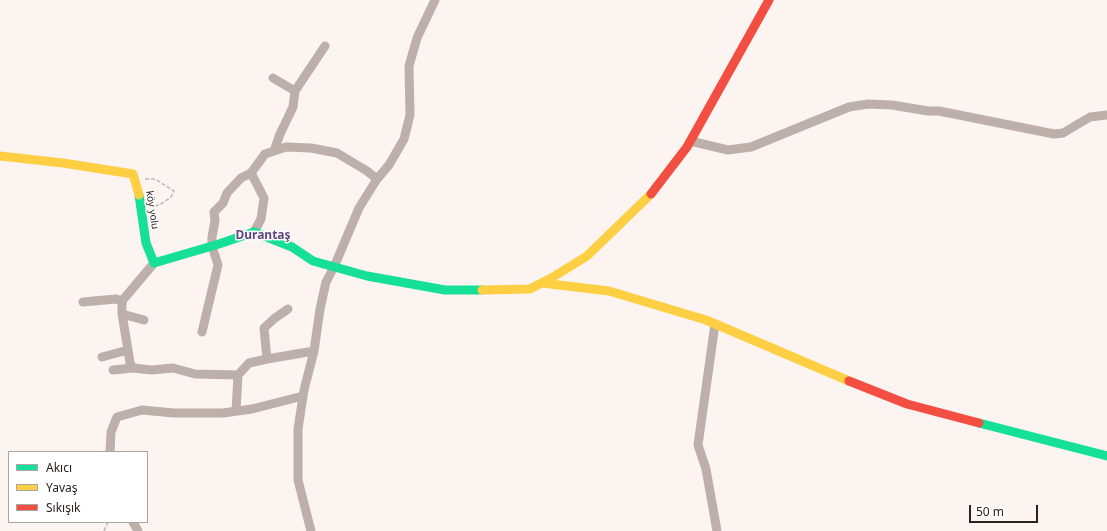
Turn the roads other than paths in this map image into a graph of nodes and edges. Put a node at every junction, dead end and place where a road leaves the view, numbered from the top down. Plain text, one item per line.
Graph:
1 (435, 0) edge
2 (769, 0) edge
3 (325, 46) dead end
4 (273, 78) dead end
5 (295, 91) junction
6 (1107, 115) edge
7 (690, 141) junction
8 (274, 151) junction
9 (0, 156) edge
10 (251, 173) junction
11 (377, 179) junction
12 (254, 232) junction
13 (212, 246) junction
14 (154, 263) junction
15 (334, 267) junction
16 (542, 283) junction
17 (122, 301) junction
18 (83, 302) dead end
19 (288, 309) dead end
20 (122, 314) junction
21 (144, 320) dead end
22 (715, 324) junction
23 (202, 332) dead end
24 (128, 350) junction
25 (314, 351) junction
26 (102, 357) dead end
27 (267, 359) junction
28 (133, 368) junction
29 (113, 370) dead end
30 (238, 375) junction
31 (303, 396) junction
32 (236, 411) junction
33 (110, 451) edge
34 (1107, 456) edge
35 (311, 531) edge
36 (717, 531) edge

1 - 11 street
2 - 7 street
3 - 5 street
4 - 5 street
5 - 8 street
6 - 7 street
7 - 16 street
8 - 10 street
8 - 11 street
9 - 14 street, köy yolu
10 - 12 street
10 - 13 street
11 - 15 street
12 - 13 street
12 - 15 street
13 - 14 street
13 - 23 street
14 - 17 street
15 - 16 street
15 - 25 street
16 - 22 street
17 - 18 street
17 - 20 street
19 - 27 street
20 - 21 street
20 - 24 street
22 - 34 street
22 - 36 street
24 - 26 street
24 - 28 street
25 - 27 street
25 - 31 street
27 - 30 street
28 - 29 street
28 - 30 street
30 - 32 street
31 - 32 street
31 - 35 street
32 - 33 street

